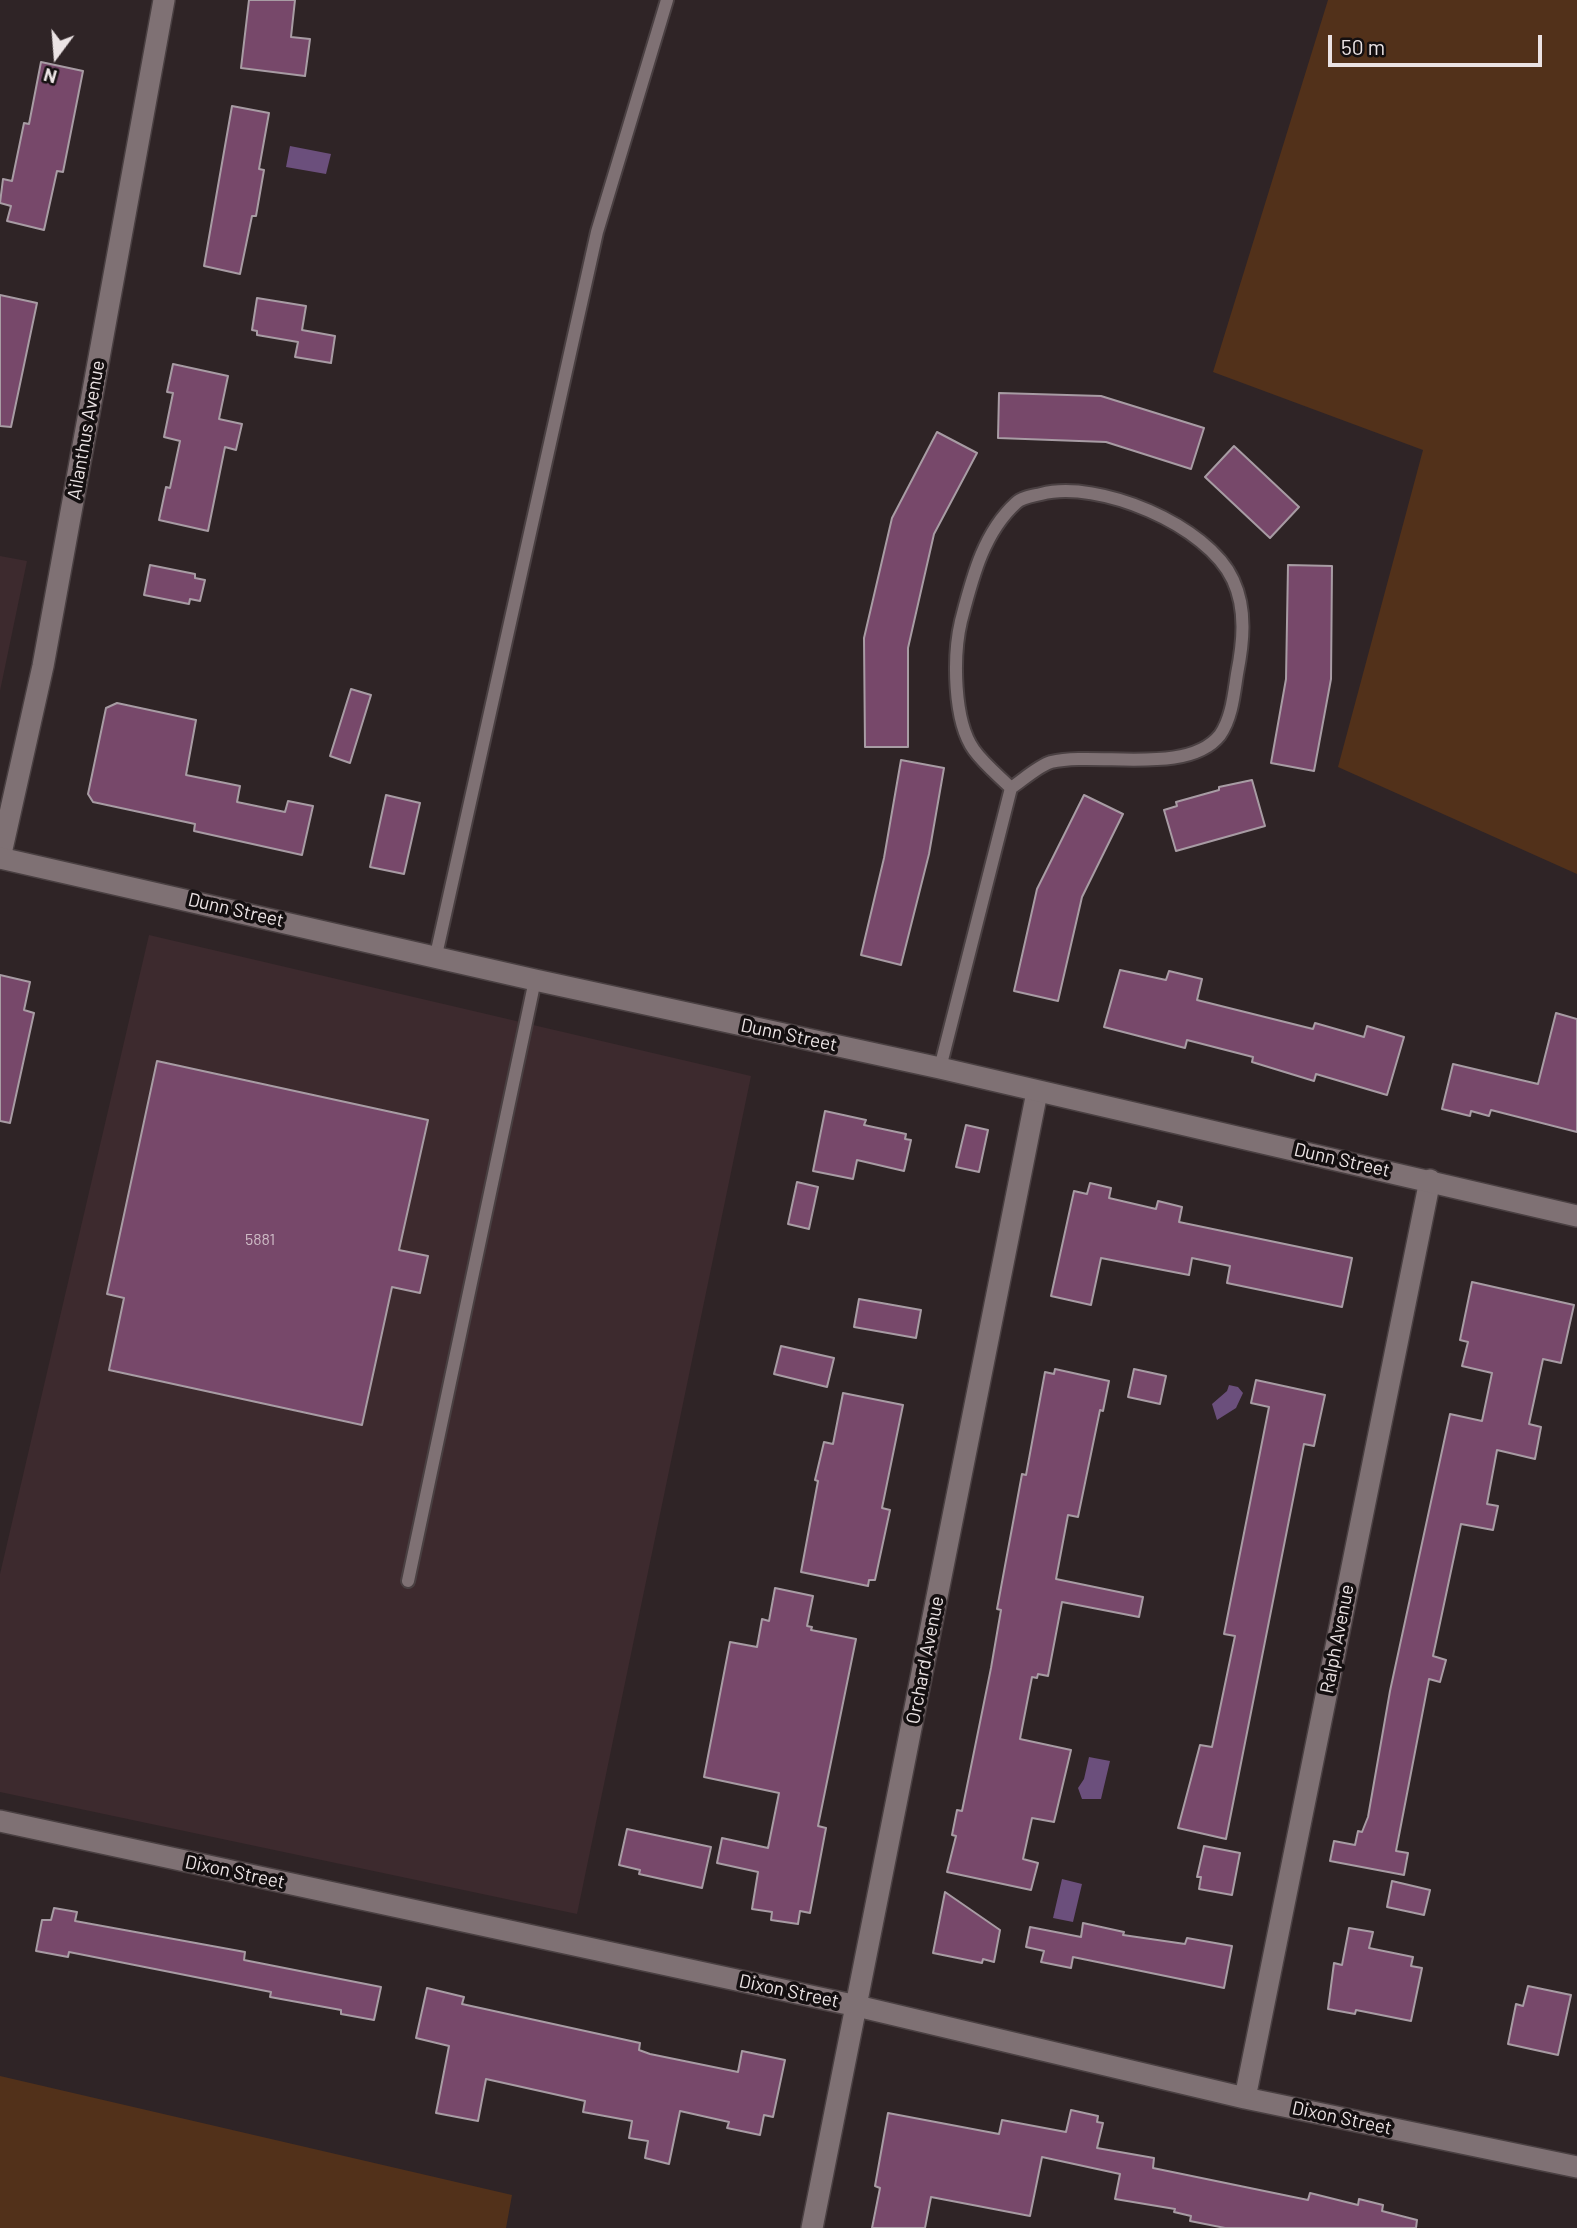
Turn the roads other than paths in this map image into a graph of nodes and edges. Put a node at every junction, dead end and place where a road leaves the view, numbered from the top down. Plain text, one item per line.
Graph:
1 (164, 0) edge
2 (667, 0) edge
3 (1011, 788) junction
4 (0, 858) edge
5 (436, 955) junction
6 (535, 980) junction
7 (940, 1068) junction
8 (1037, 1092) junction
9 (1430, 1180) junction
10 (1577, 1216) edge
11 (408, 1581) dead end
12 (0, 1821) edge
13 (857, 2006) junction
14 (1245, 2098) junction
15 (1577, 2167) edge
16 (812, 2228) edge

1 - 4 street, Ailanthus Avenue
2 - 5 lane
3 - 3 lane
3 - 7 lane
4 - 5 street, Dunn Street
5 - 6 street, Dunn Street
6 - 7 street, Dunn Street
6 - 11 lane
7 - 8 street, Dunn Street
8 - 9 street, Dunn Street
8 - 13 street, Orchard Avenue
9 - 10 street, Dunn Street
9 - 14 street, Ralph Avenue
12 - 13 street, Dixon Street
13 - 14 street, Dixon Street
13 - 16 street, Orchard Avenue
14 - 15 street, Dixon Street

